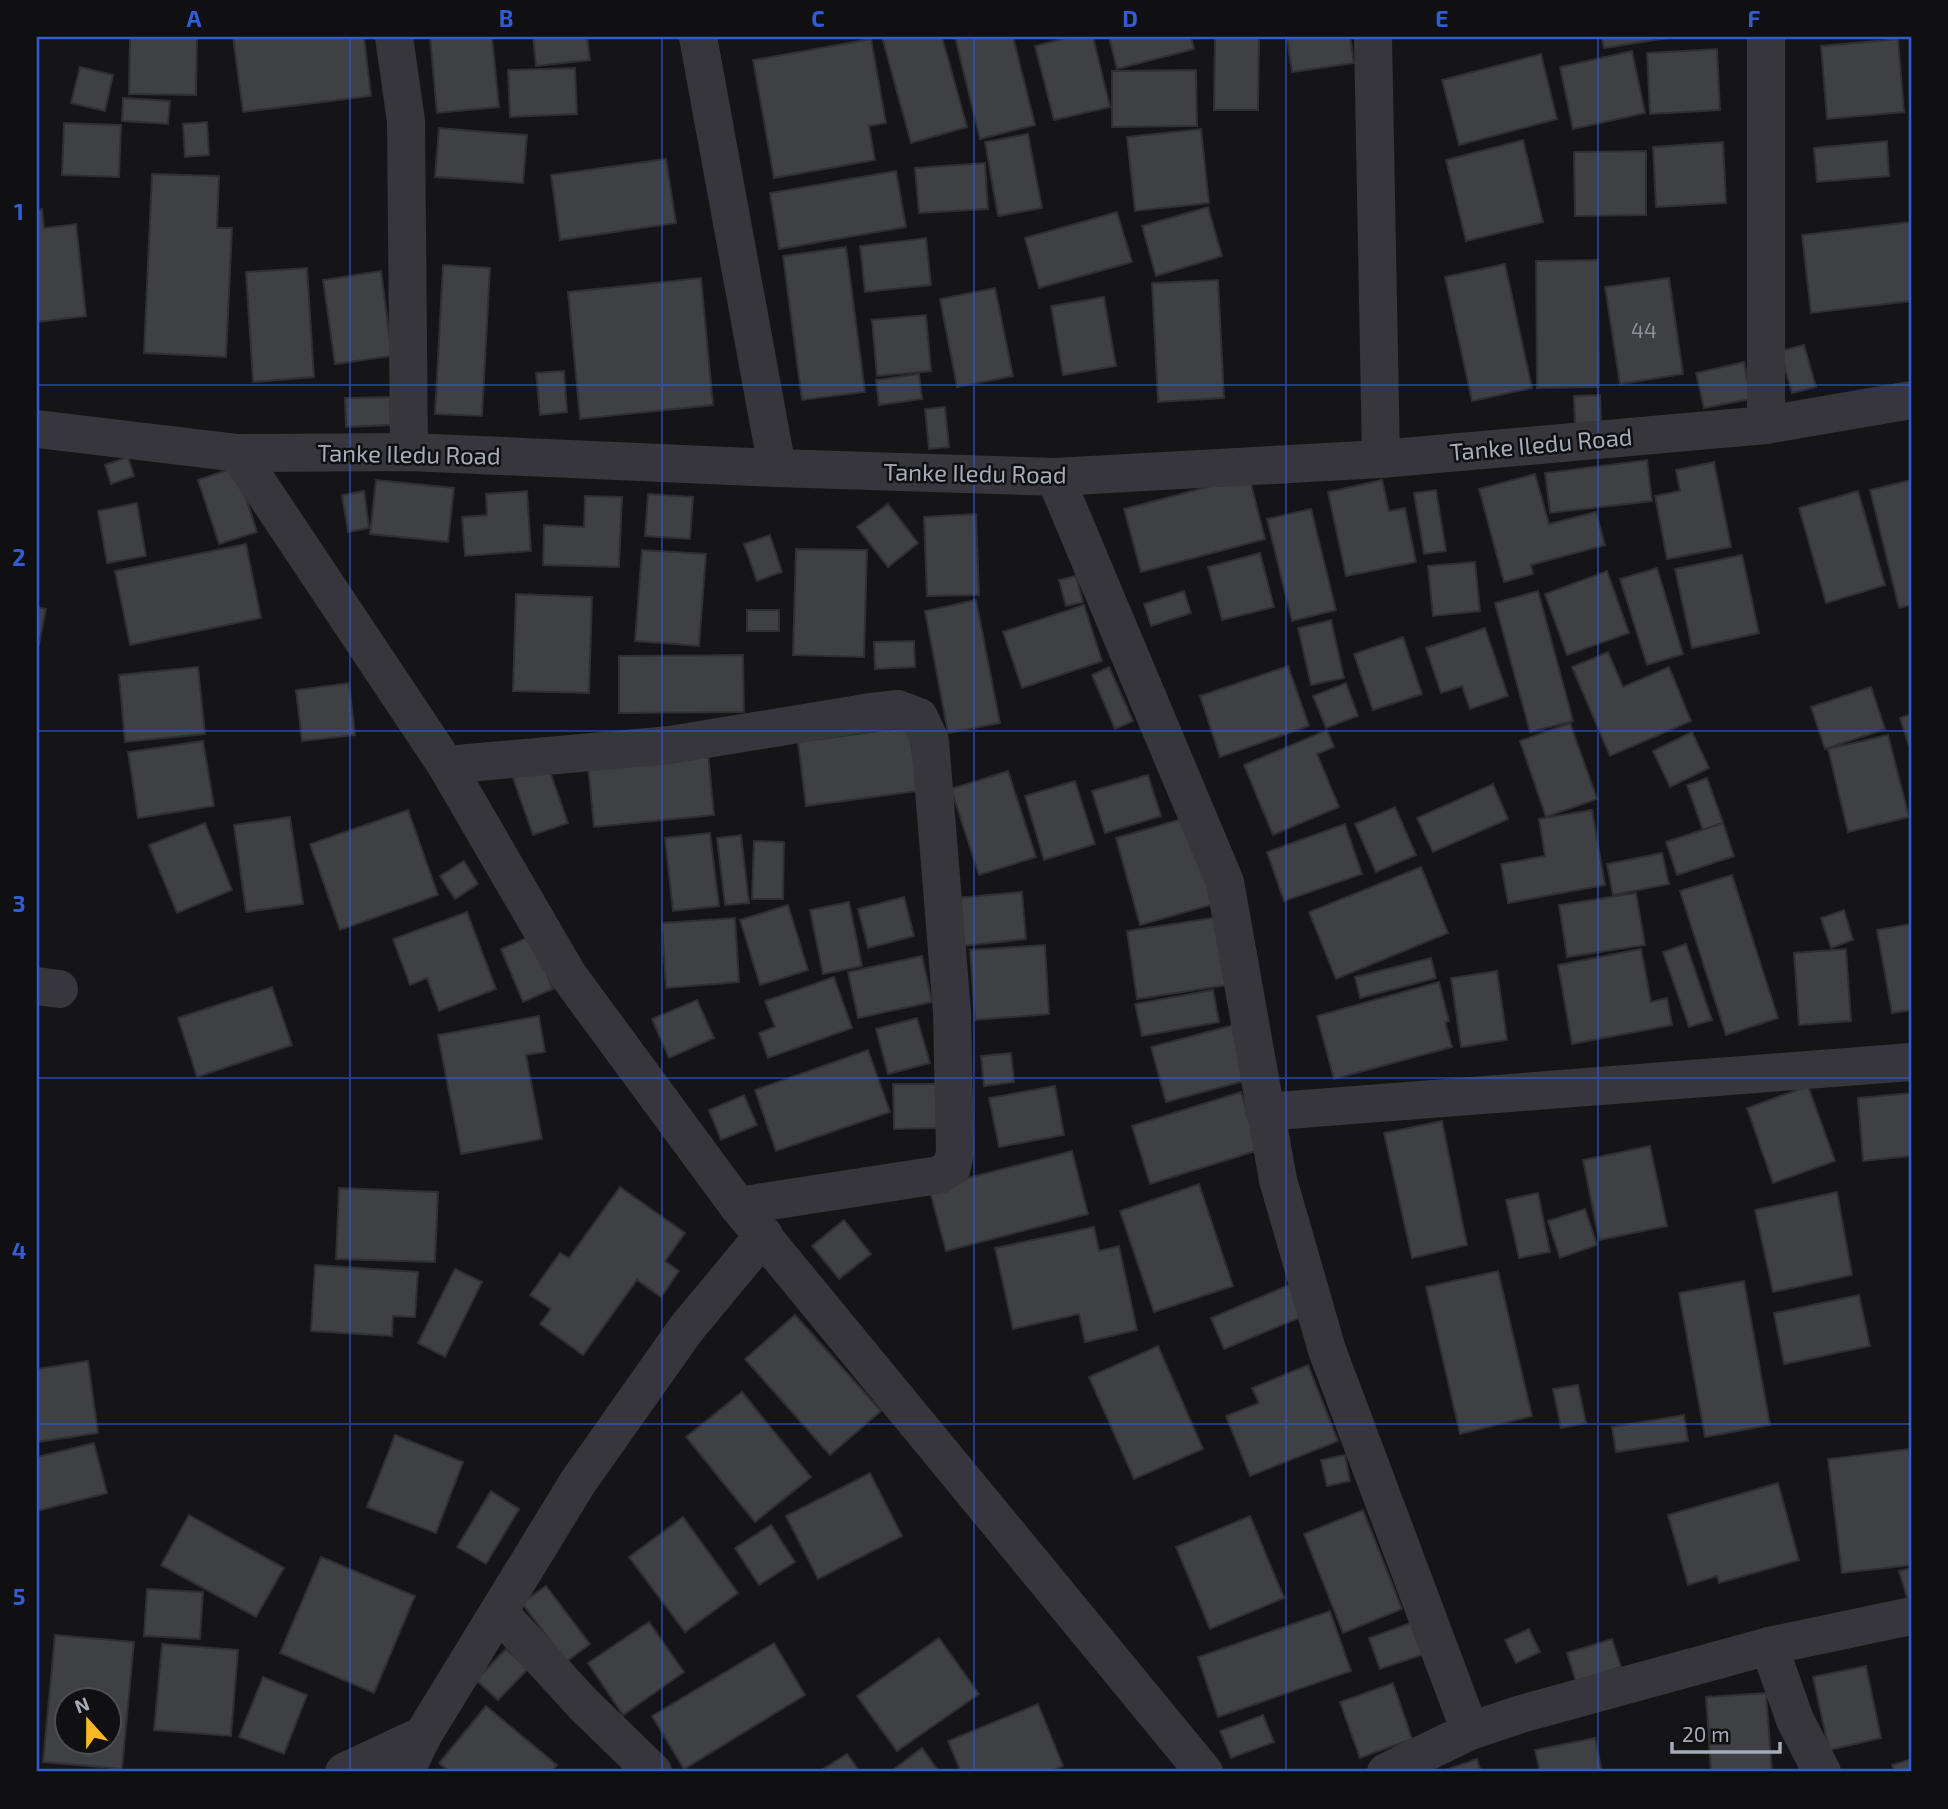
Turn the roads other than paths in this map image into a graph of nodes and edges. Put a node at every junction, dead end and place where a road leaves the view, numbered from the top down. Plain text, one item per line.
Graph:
1 (394, 37) edge
2 (698, 37) edge
3 (1373, 37) edge
4 (1766, 37) edge
5 (1911, 400) edge
6 (1766, 425) junction
7 (37, 429) edge
8 (409, 452) junction
9 (237, 453) junction
10 (1381, 459) junction
11 (777, 468) junction
12 (1055, 477) junction
13 (446, 765) junction
14 (1911, 1062) edge
15 (1264, 1112) junction
16 (738, 1206) junction
17 (764, 1236) junction
18 (499, 1612) junction
19 (1911, 1616) edge
20 (1769, 1646) junction
21 (1470, 1731) junction
22 (423, 1735) junction
23 (344, 1772) edge
24 (405, 1772) edge
25 (653, 1772) edge
26 (1204, 1772) edge
27 (1386, 1772) edge
28 (1822, 1772) edge

1 - 8 street
2 - 11 street
3 - 10 street
4 - 6 street
5 - 6 street, Tanke Iledu Road
6 - 10 street, Tanke Iledu Road
7 - 9 street, Tanke Iledu Road
8 - 9 street, Tanke Iledu Road
8 - 11 street, Tanke Iledu Road
9 - 13 street
10 - 12 street, Tanke Iledu Road
11 - 12 street, Tanke Iledu Road
12 - 15 street
13 - 16 street
13 - 16 street
14 - 15 street
15 - 21 street
16 - 17 street
17 - 18 street
17 - 26 street
18 - 22 street
18 - 25 street
19 - 20 street
20 - 21 street
20 - 28 street
21 - 27 street
22 - 23 street
22 - 24 street

